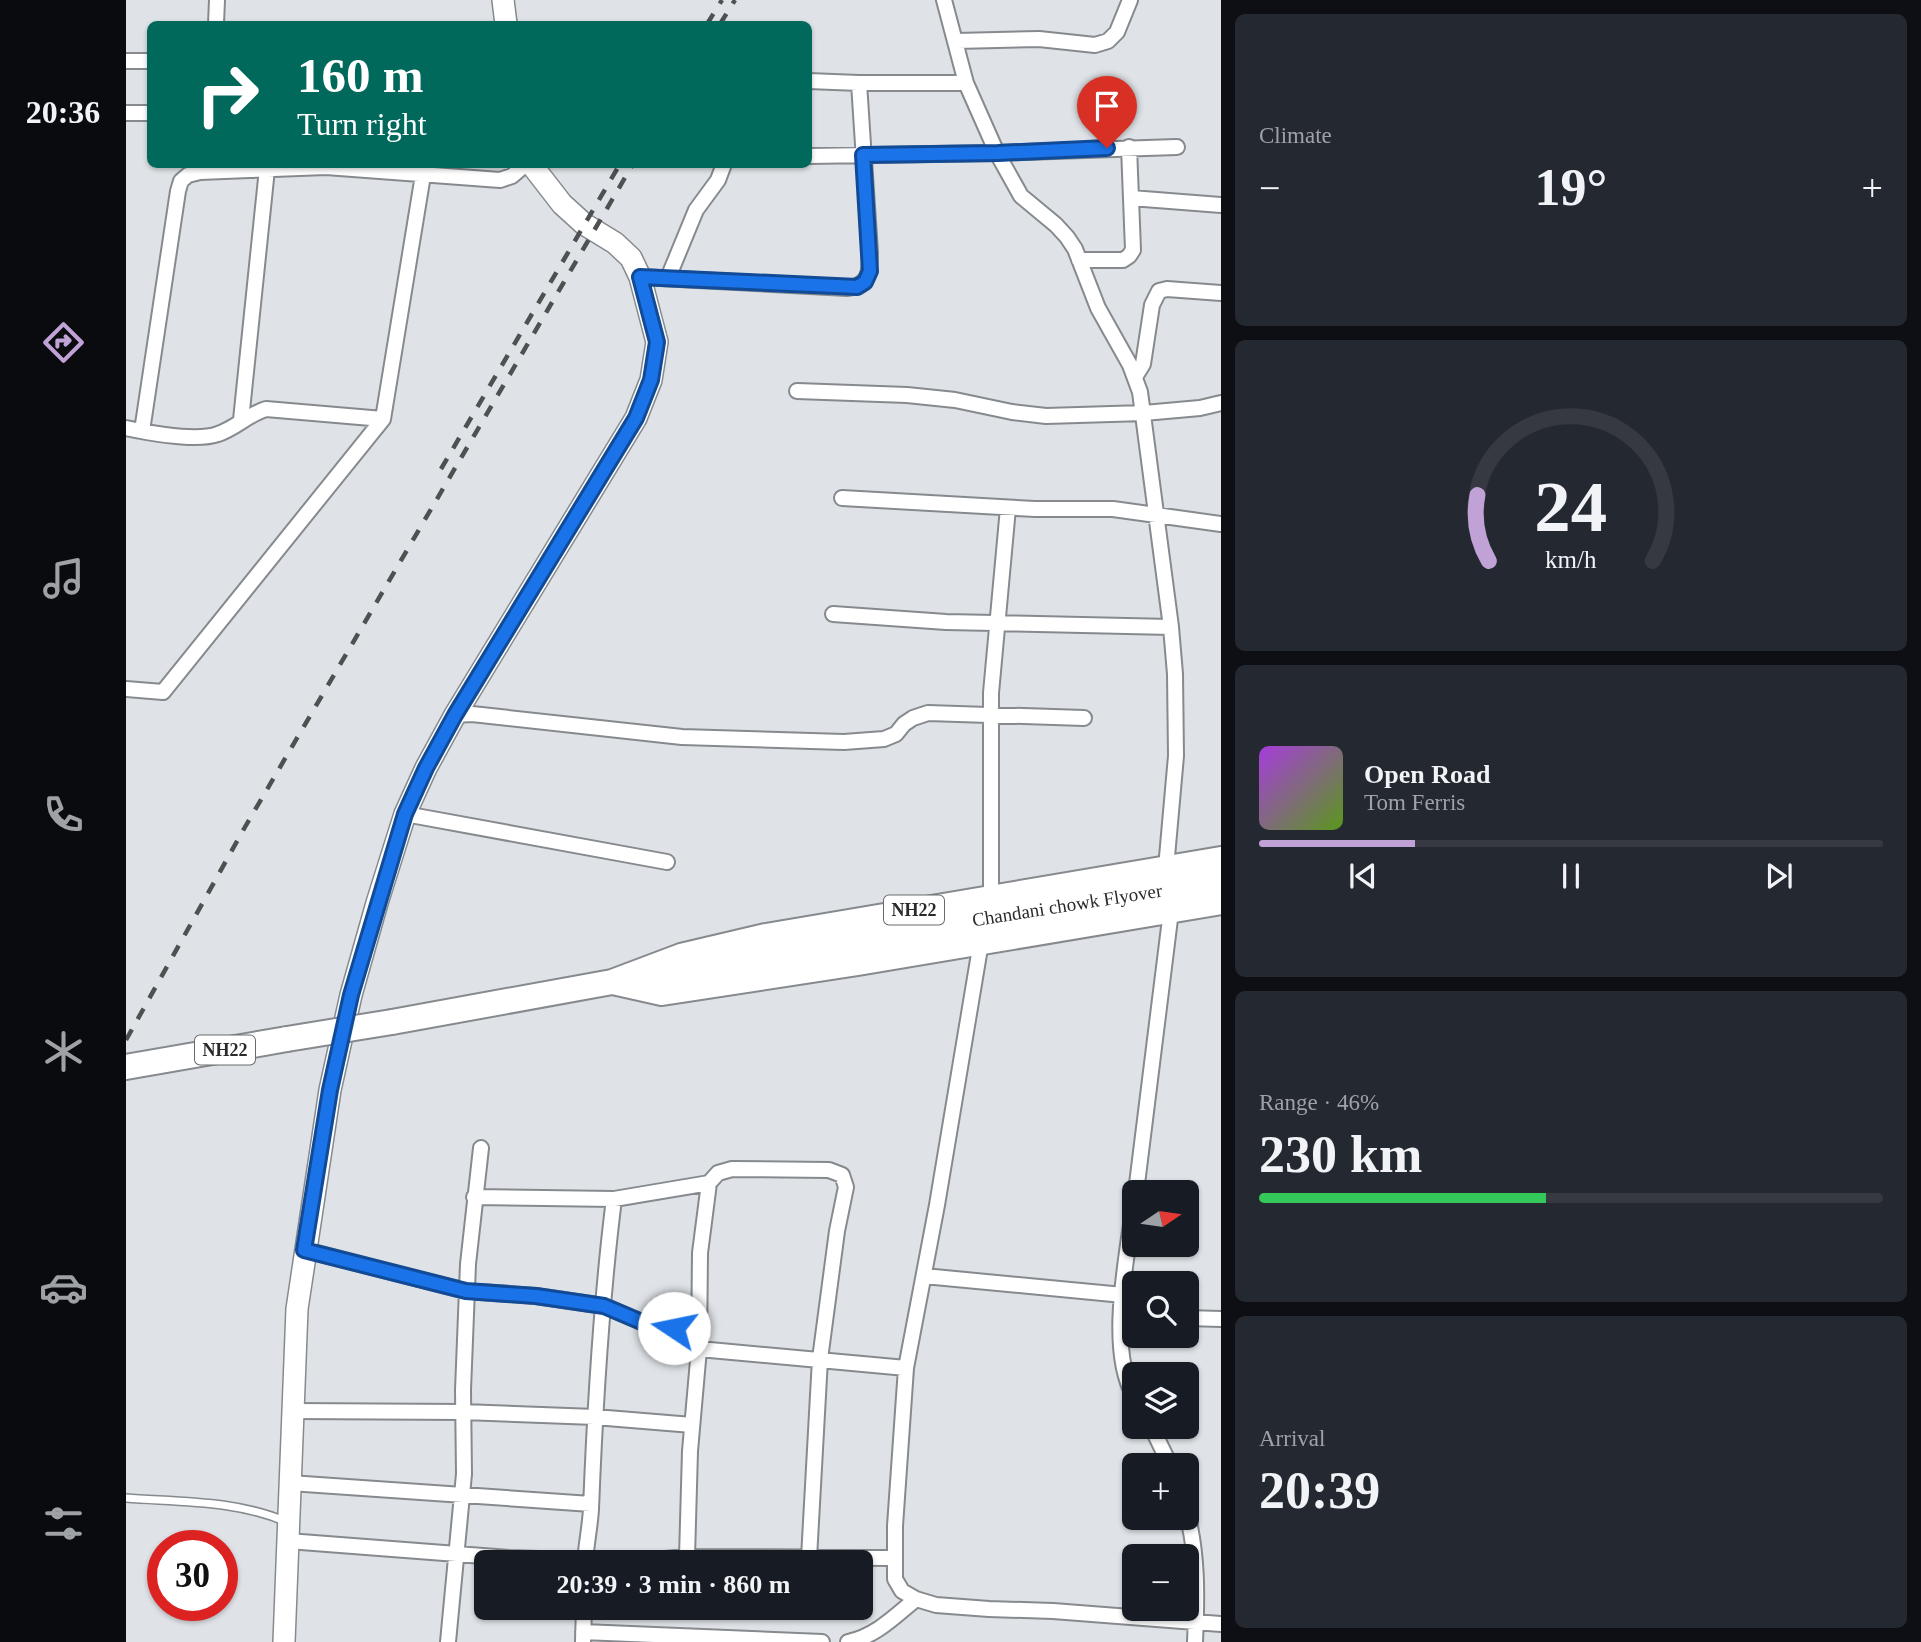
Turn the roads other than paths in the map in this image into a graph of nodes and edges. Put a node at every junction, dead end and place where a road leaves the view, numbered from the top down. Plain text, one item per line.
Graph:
1 (217, 0) edge
2 (503, 0) edge
3 (944, 0) edge
4 (1130, 0) edge
5 (216, 21) edge
6 (506, 21) edge
7 (956, 41) junction
8 (126, 61) edge
9 (147, 61) edge
10 (812, 81) edge
11 (859, 83) junction
12 (966, 83) junction
13 (126, 113) edge
14 (147, 113) edge
15 (1129, 147) junction
16 (1177, 147) dead end
17 (998, 153) junction
18 (863, 155) junction
19 (812, 156) edge
20 (296, 168) edge
21 (338, 168) edge
22 (521, 168) edge
23 (534, 168) edge
24 (722, 168) edge
25 (267, 169) junction
26 (423, 175) junction
27 (1131, 198) junction
28 (1221, 205) edge
29 (1079, 260) junction
30 (640, 277) junction
31 (668, 278) junction
32 (1221, 293) edge
33 (1135, 377) junction
34 (797, 391) dead end
35 (1221, 403) edge
36 (1144, 413) junction
37 (383, 419) junction
38 (241, 420) junction
39 (126, 428) edge
40 (142, 431) junction
41 (842, 498) dead end
42 (1007, 508) junction
43 (1156, 516) junction
44 (1221, 524) edge
45 (833, 614) dead end
46 (998, 624) junction
47 (1171, 627) junction
48 (126, 689) edge
49 (991, 714) junction
50 (455, 715) junction
51 (1084, 718) dead end
52 (405, 814) junction
53 (1221, 859) edge
54 (667, 862) dead end
55 (1166, 868) junction
56 (1221, 879) edge
57 (991, 897) junction
58 (1221, 902) edge
59 (1171, 911) junction
60 (981, 942) junction
61 (612, 982) junction
62 (126, 1067) edge
63 (481, 1147) dead end
64 (1137, 1180) edge
65 (709, 1183) junction
66 (474, 1197) junction
67 (614, 1199) junction
68 (304, 1250) junction
69 (924, 1276) junction
70 (466, 1291) junction
71 (1122, 1295) edge
72 (604, 1306) junction
73 (1199, 1318) edge
74 (1221, 1319) edge
75 (699, 1328) junction
76 (699, 1349) junction
77 (820, 1359) junction
78 (906, 1368) junction
79 (293, 1411) junction
80 (463, 1412) junction
81 (595, 1417) junction
82 (692, 1425) junction
83 (290, 1483) junction
84 (462, 1494) junction
85 (126, 1498) edge
86 (591, 1504) junction
87 (1190, 1530) edge
88 (288, 1532) junction
89 (586, 1550) edge
90 (687, 1550) edge
91 (809, 1550) edge
92 (457, 1553) junction
93 (474, 1555) edge
94 (873, 1558) edge
95 (893, 1558) junction
96 (916, 1600) junction
97 (1196, 1624) junction
98 (1221, 1624) edge
99 (583, 1637) edge
100 (284, 1642) edge
101 (448, 1642) edge
102 (822, 1642) edge
103 (848, 1642) edge
104 (1195, 1642) edge

1 - 5 street
2 - 6 main road
3 - 7 street
4 - 7 street
7 - 12 street
8 - 9 street
10 - 11 street
11 - 12 street
11 - 18 street
12 - 17 street
13 - 14 street
15 - 16 street
15 - 17 street
15 - 27 street
17 - 18 street
17 - 29 street
18 - 19 street
18 - 31 street
20 - 25 street
21 - 26 street
22 - 26 street
23 - 30 main road
24 - 31 street
25 - 38 street
25 - 40 street
26 - 37 street
27 - 28 street
27 - 29 street
29 - 33 street
30 - 31 street
30 - 50 main road
32 - 33 street
33 - 36 street
34 - 36 street
35 - 36 street
36 - 43 street
37 - 38 street
37 - 48 street
38 - 40 street
39 - 40 street
41 - 42 street
42 - 43 street
42 - 46 street
43 - 44 street
43 - 47 street
45 - 46 street
46 - 47 street
46 - 49 street
47 - 55 street
49 - 50 street
49 - 51 street
49 - 57 street
50 - 52 main road
52 - 54 street
52 - 68 main road
53 - 55 highway, NH22
55 - 57 highway, NH22
56 - 61 main road, Chandani chowk Flyover
57 - 61 highway, NH22
58 - 59 highway, NH22
59 - 60 highway, NH22
59 - 64 street
60 - 61 highway, NH22
60 - 69 street
61 - 62 highway, NH22, bridge
63 - 66 street
65 - 67 street
65 - 75 street
65 - 77 street
66 - 67 street
66 - 70 street
67 - 72 street
68 - 70 street
68 - 79 main road
69 - 71 street
69 - 78 street
70 - 72 street
70 - 80 street
72 - 75 street
72 - 81 street
73 - 74 street
75 - 76 street
76 - 77 street
76 - 82 street
77 - 78 street
77 - 91 street
78 - 95 street
79 - 80 street
79 - 83 main road
80 - 81 street
80 - 84 street
81 - 82 street
81 - 86 street
82 - 90 street
83 - 84 street
83 - 88 main road
84 - 86 street
84 - 92 street
85 - 88 lane
86 - 89 street
87 - 97 street
88 - 92 street
88 - 100 main road
92 - 93 street
92 - 101 street
94 - 95 street
95 - 96 street
96 - 97 street
96 - 103 street
97 - 98 street
97 - 104 street
99 - 102 street

